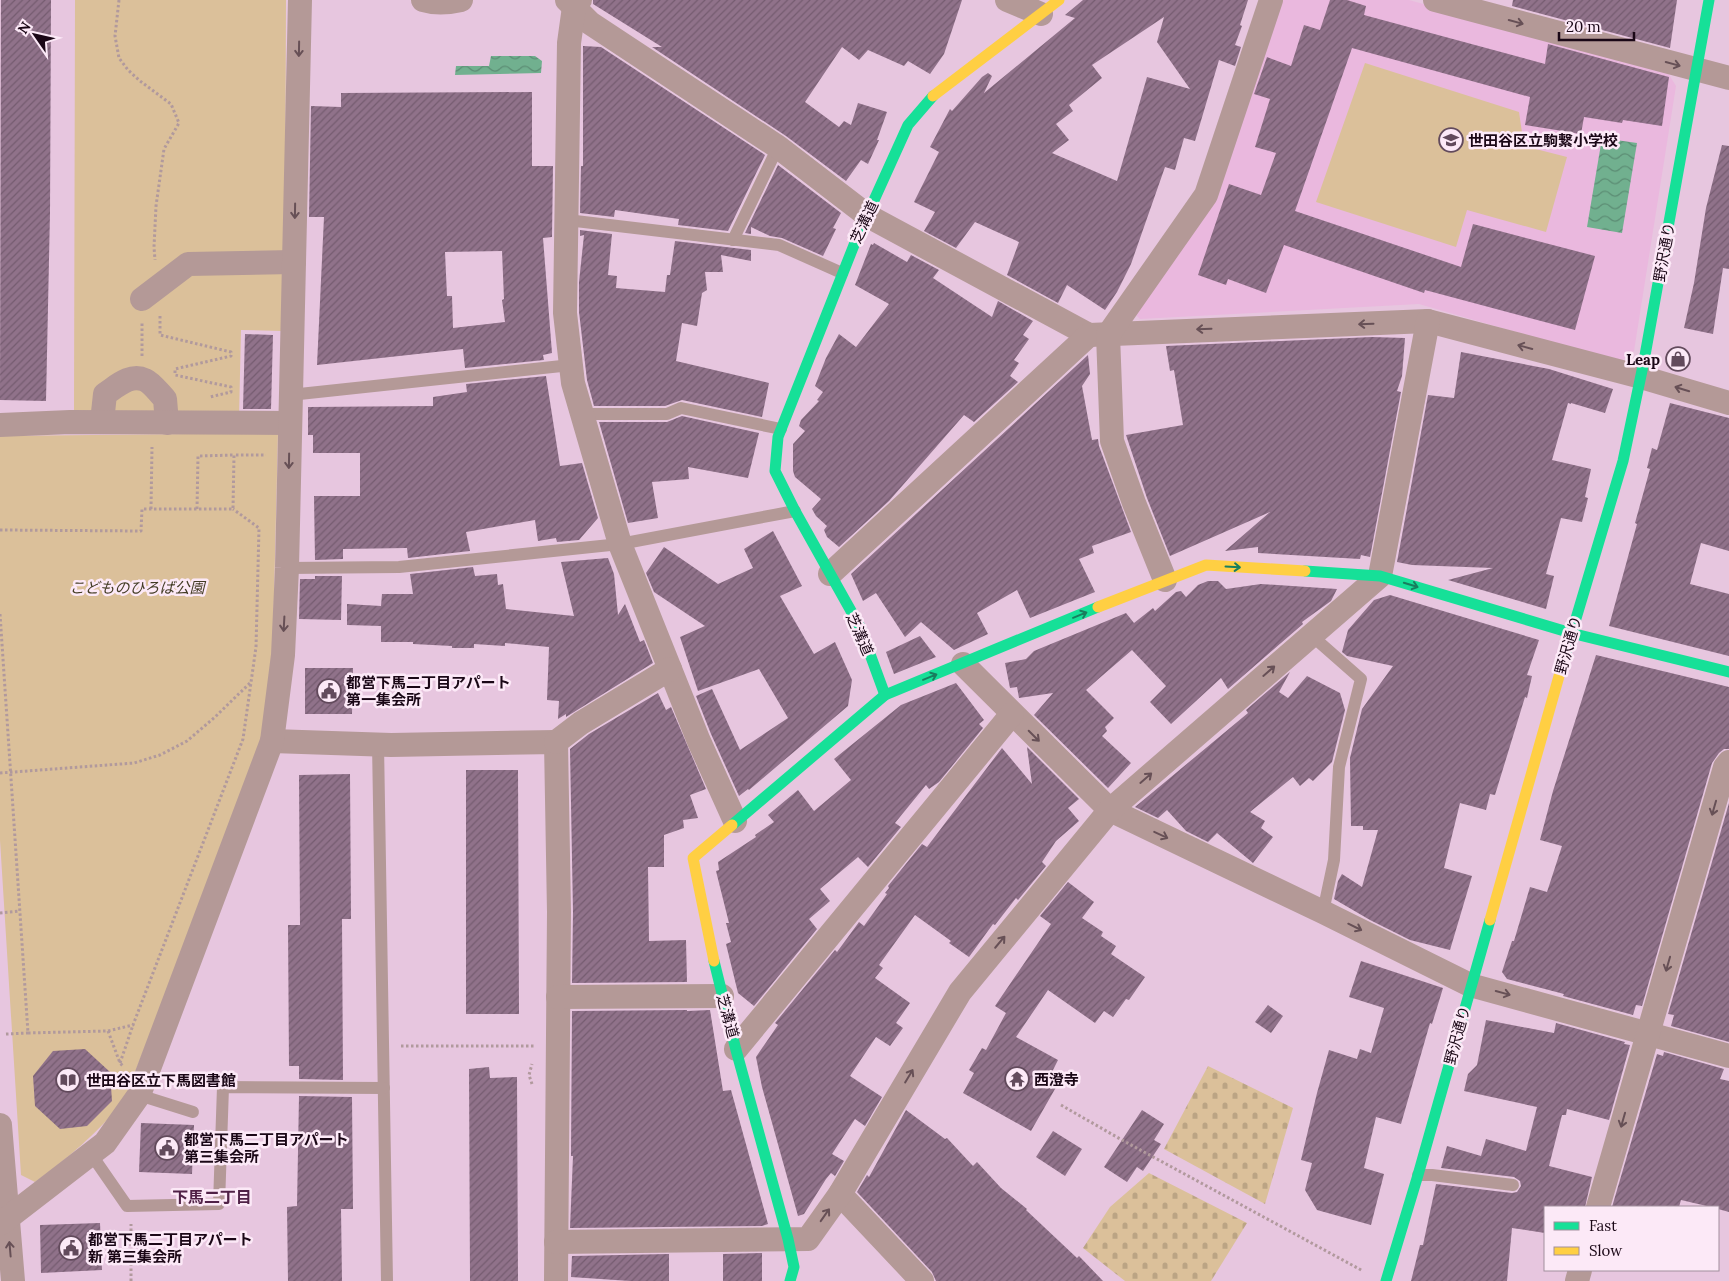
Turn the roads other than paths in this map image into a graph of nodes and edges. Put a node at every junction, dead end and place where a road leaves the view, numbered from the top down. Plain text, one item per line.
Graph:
1 (300, 0) edge
2 (423, 0) edge
3 (461, 0) edge
4 (1007, 0) edge
5 (1271, 0) edge
6 (1435, 0) edge
7 (1709, 0) edge
8 (574, 2) edge
9 (1477, 6) edge
10 (1050, 7) edge
11 (1697, 70) junction
12 (1729, 78) edge
13 (778, 147) junction
14 (868, 216) junction
15 (566, 220) junction
16 (733, 240) junction
17 (294, 262) junction
18 (842, 274) junction
19 (150, 293) road end
20 (1428, 321) junction
21 (1098, 335) junction
22 (571, 365) junction
23 (1641, 377) junction
24 (290, 395) junction
25 (1729, 403) edge
26 (583, 414) junction
27 (102, 422) junction
28 (160, 423) junction
29 (290, 423) junction
30 (0, 425) edge
31 (781, 429) junction
32 (795, 511) junction
33 (620, 544) junction
34 (287, 568) junction
35 (830, 574) junction
36 (1380, 576) junction
37 (1165, 580) junction
38 (1571, 633) junction
39 (1311, 635) junction
40 (963, 664) junction
41 (670, 669) junction
42 (1729, 672) edge
43 (884, 695) junction
44 (1012, 714) junction
45 (272, 741) junction
46 (556, 742) junction
47 (378, 744) junction
48 (1729, 762) edge
49 (1110, 810) junction
50 (735, 821) junction
51 (1323, 912) junction
52 (1470, 985) junction
53 (722, 996) junction
54 (558, 997) junction
55 (1648, 1032) junction
56 (736, 1049) junction
57 (1729, 1056) edge
58 (384, 1088) junction
59 (139, 1095) junction
60 (193, 1112) dead end
61 (0, 1125) edge
62 (90, 1154) junction
63 (1418, 1175) junction
64 (1513, 1186) dead end
65 (840, 1194) junction
66 (1598, 1206) edge
67 (4, 1220) edge
68 (788, 1239) junction
69 (556, 1242) junction
70 (13, 1281) edge
71 (387, 1281) edge
72 (556, 1281) edge
73 (790, 1281) edge
74 (922, 1281) edge
75 (1386, 1281) edge

1 -> 17 street
2 - 3 street
4 - 10 street
5 - 21 street
6 - 9 street
7 - 11 street, 野沢通り
8 - 13 street
8 - 15 street
9 -> 11 street
10 - 14 street, 芝溝道
11 - 12 street
11 - 23 street, 野沢通り
13 - 14 street
13 - 16 lane
14 - 18 street, 芝溝道
14 - 21 street
15 - 16 lane
15 - 22 street
16 - 18 lane
17 - 19 street
17 - 24 street
18 - 31 street, 芝溝道
20 -> 21 street
23 -> 20 street
20 - 36 street
21 - 35 street
21 - 37 street
22 - 24 lane
22 - 26 street
25 -> 23 street
23 - 38 street, 野沢通り
24 - 29 street
26 - 31 lane
26 - 33 street
27 - 28 street
27 - 28 street
27 - 30 street
28 - 29 street
29 -> 34 street
31 - 32 street, 芝溝道
32 - 33 lane
32 - 35 street, 芝溝道
33 - 34 lane
33 - 41 street
34 -> 45 street
35 - 43 street, 芝溝道
37 -> 36 street
36 -> 38 street
36 - 39 street
40 -> 37 street
38 - 42 street
38 - 52 street, 野沢通り
49 -> 39 street
39 - 51 lane
43 -> 40 street
40 - 44 street
41 - 46 street
41 - 50 street
43 - 50 street, 芝溝道
44 -> 49 street
44 - 56 street
45 - 47 street
45 - 59 street
46 - 47 street
46 - 54 street
47 - 58 lane
48 -> 55 street
49 -> 51 street
65 -> 49 street
50 - 53 street, 芝溝道
51 -> 52 street
52 -> 55 street
52 - 63 street, 野沢通り
53 - 54 street
53 - 56 street, 芝溝道
54 - 69 street
55 - 57 street
55 -> 66 street
56 - 68 street, 芝溝道
58 - 62 lane
58 - 71 lane
59 - 60 lane
59 - 62 street
61 - 67 street
62 - 67 street
63 - 64 lane
63 - 75 street, 野沢通り
68 -> 65 street
65 - 74 street
70 -> 67 street
68 - 69 street
68 - 73 street, 芝溝道
69 - 72 street

